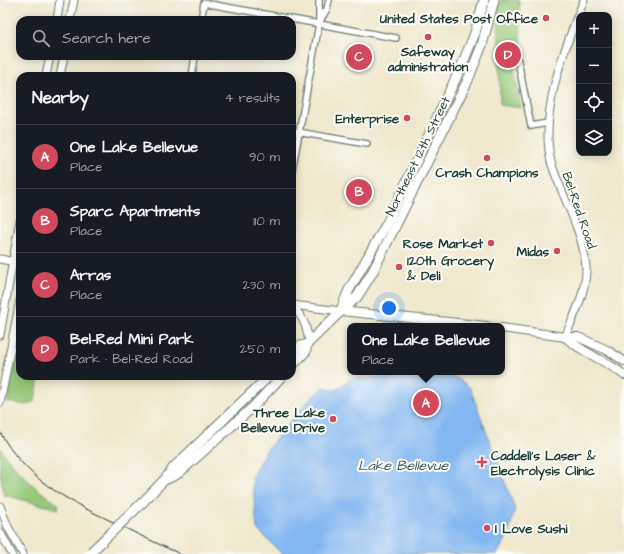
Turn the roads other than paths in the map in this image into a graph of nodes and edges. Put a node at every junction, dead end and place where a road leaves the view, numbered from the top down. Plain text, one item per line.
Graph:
1 (60, 0) edge
2 (74, 0) edge
3 (319, 0) edge
4 (329, 0) edge
5 (494, 0) edge
6 (584, 0) edge
7 (486, 6) edge
8 (58, 16) edge
9 (71, 16) edge
10 (202, 16) edge
11 (275, 16) edge
12 (296, 20) edge
13 (319, 24) junction
14 (396, 38) dead end
15 (49, 60) edge
16 (63, 60) edge
17 (194, 60) edge
18 (518, 61) dead end
19 (47, 72) edge
20 (61, 72) edge
21 (193, 72) edge
22 (548, 123) junction
23 (296, 132) edge
24 (299, 132) junction
25 (367, 144) dead end
26 (296, 149) edge
27 (0, 259) edge
28 (16, 262) edge
29 (296, 306) edge
30 (296, 309) edge
31 (340, 311) junction
32 (16, 322) edge
33 (458, 323) edge
34 (505, 328) edge
35 (0, 335) edge
36 (565, 337) junction
37 (307, 343) junction
38 (296, 350) edge
39 (624, 361) edge
40 (296, 362) edge
41 (624, 375) edge
42 (265, 380) edge
43 (278, 380) edge
44 (0, 404) edge
45 (165, 479) junction
46 (0, 506) edge
47 (0, 532) edge
48 (12, 554) edge
49 (23, 554) edge
50 (89, 554) edge

1 - 8 street
2 - 9 street
3 - 13 street
4 - 13 street
5 - 7 main road, Northeast 12th Street
6 - 22 street, Bel-Red Road
7 - 31 main road, Northeast 12th Street
7 - 31 main road, Northeast 12th Street
10 - 11 street
12 - 13 street
13 - 14 street
13 - 24 street
15 - 19 street
16 - 20 street
17 - 21 street
18 - 22 street
22 - 36 street, Bel-Red Road
23 - 24 street
24 - 25 street
24 - 26 street
27 - 28 street
28 - 35 street
29 - 31 street
30 - 37 street
31 - 33 main road
31 - 37 main road, Northeast 12th Street
32 - 44 street
34 - 36 main road
36 - 39 main road
36 - 41 main road
37 - 38 main road, Northeast 12th Street
37 - 40 main road, Northeast 12th Street
42 - 45 main road
43 - 45 main road
45 - 50 main road, bridge
46 - 49 street
47 - 48 street

